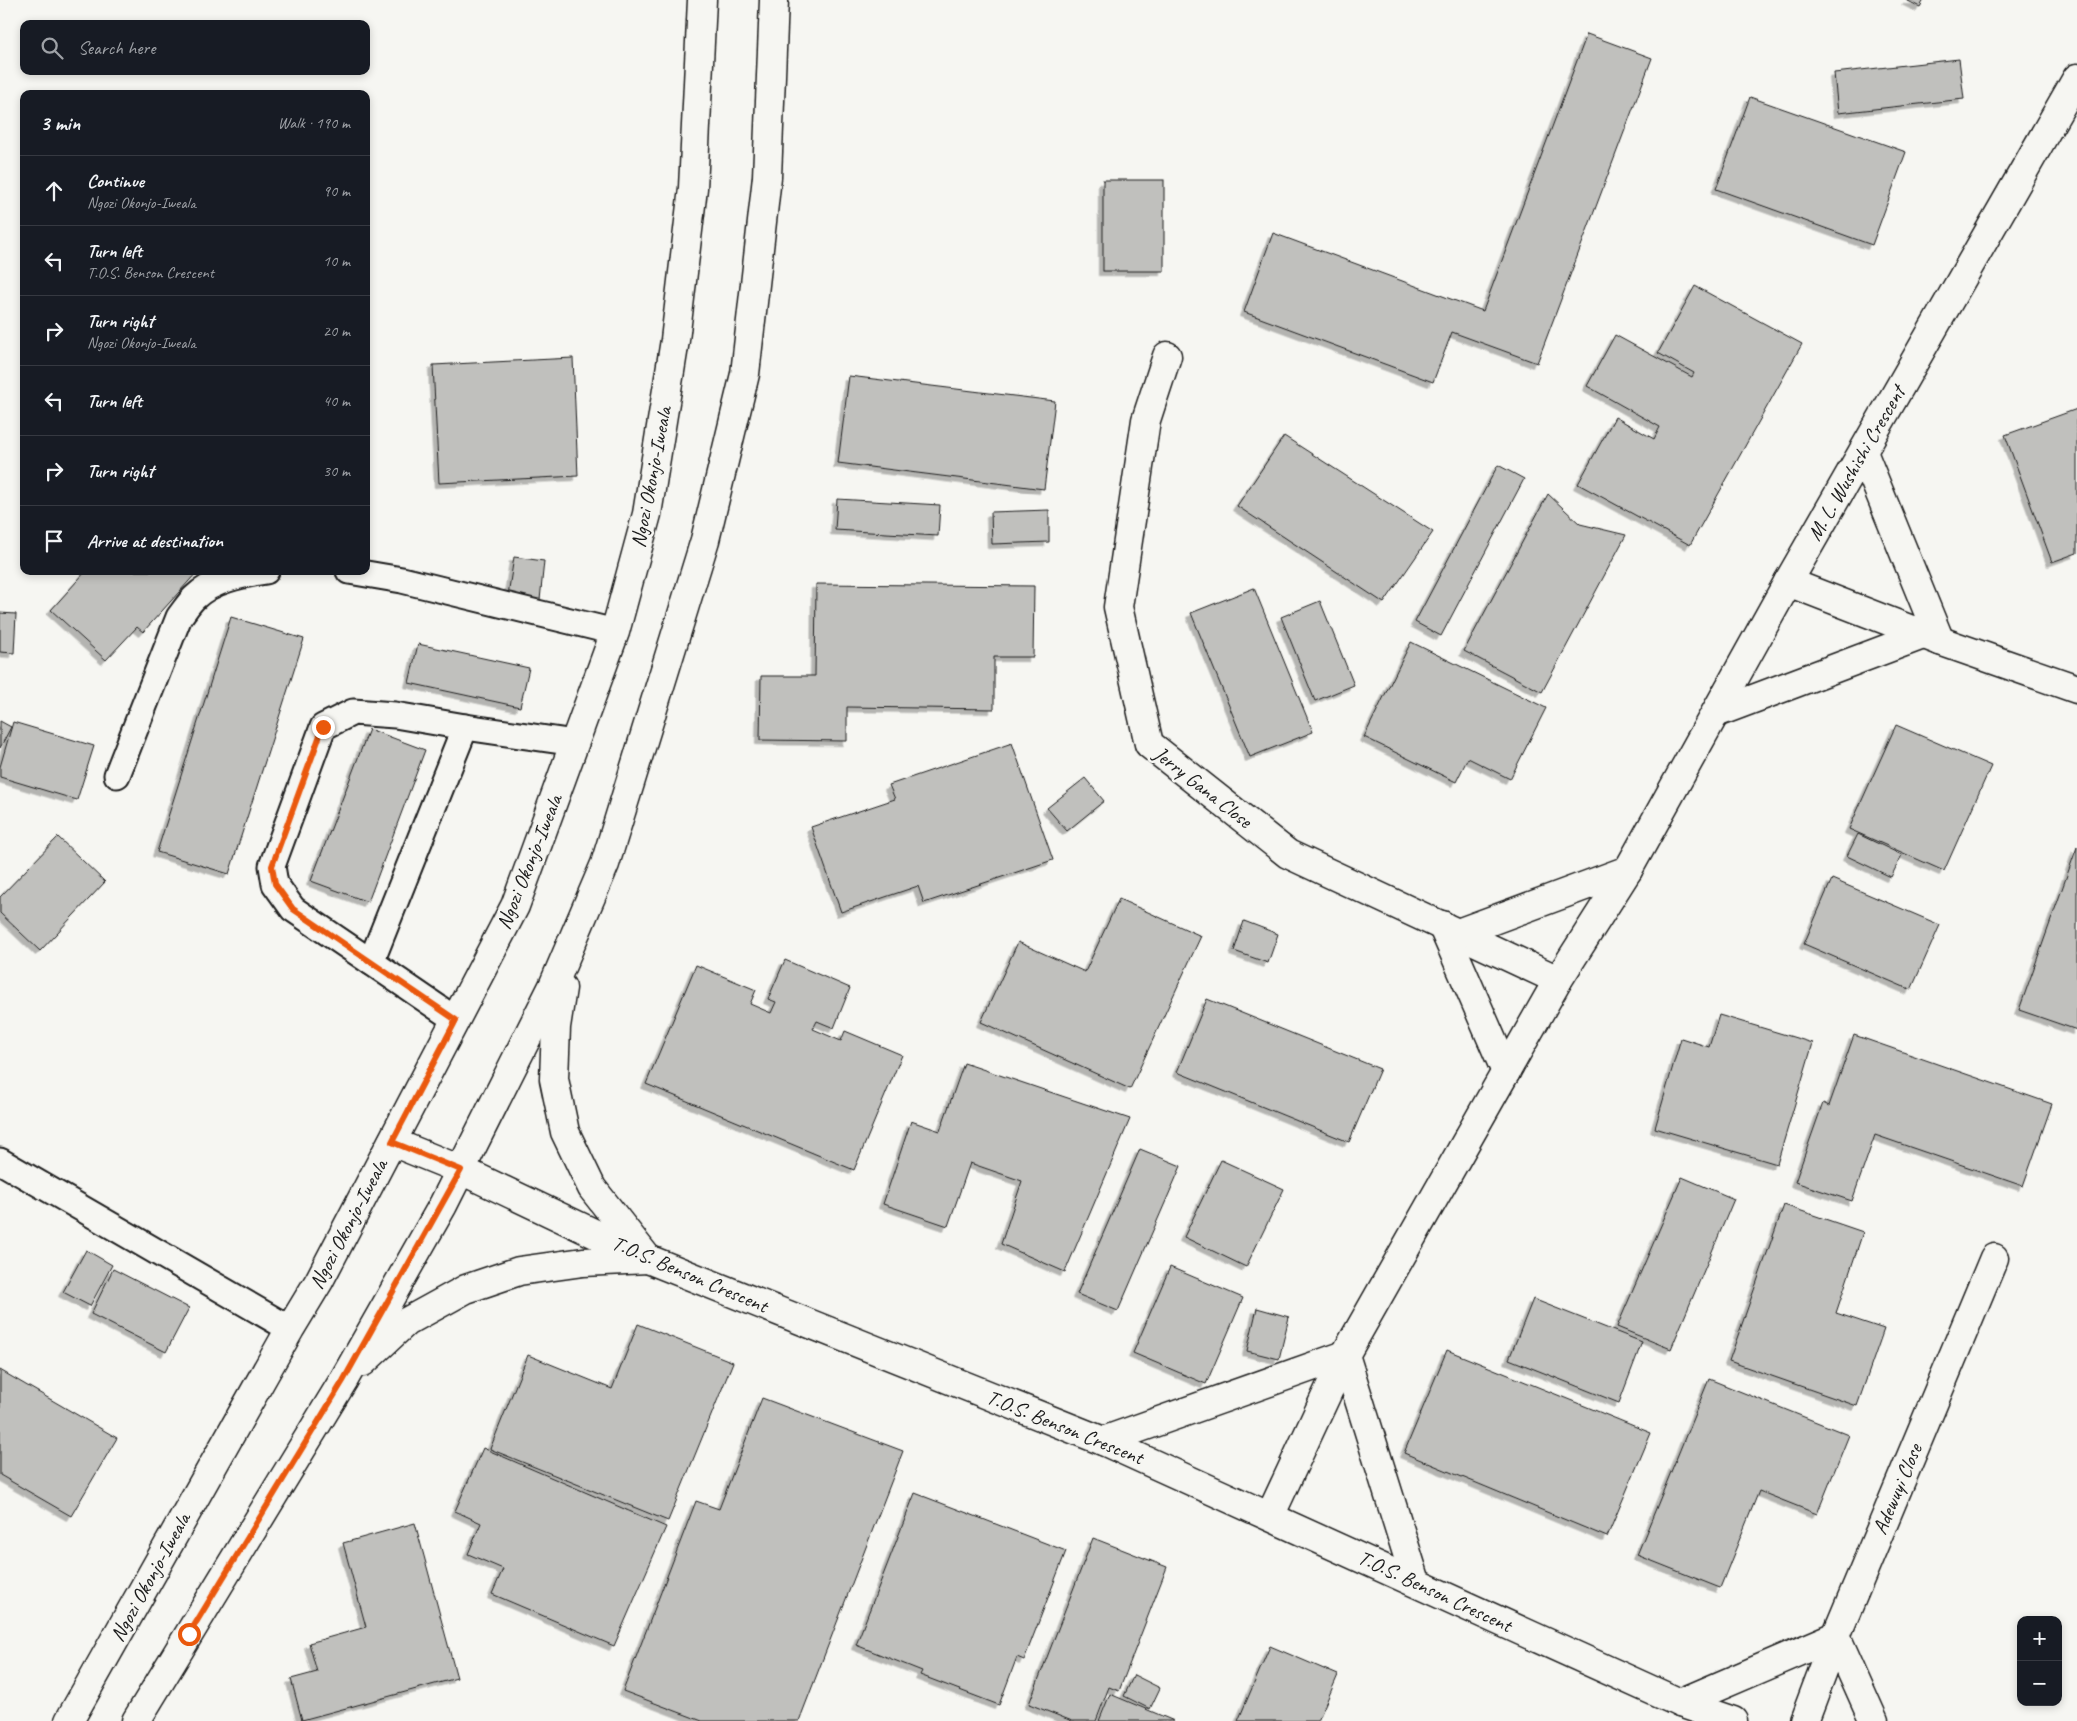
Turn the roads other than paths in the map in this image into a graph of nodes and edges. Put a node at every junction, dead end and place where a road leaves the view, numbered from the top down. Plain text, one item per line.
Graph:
1 (702, 0) edge
2 (774, 0) edge
3 (2077, 78) edge
4 (1167, 356) dead end
5 (1863, 452) junction
6 (238, 575) edge
7 (370, 575) edge
8 (1788, 582) junction
9 (615, 632) junction
10 (1931, 638) junction
11 (2077, 689) edge
12 (1716, 713) junction
13 (465, 727) junction
14 (575, 743) junction
15 (117, 776) dead end
16 (1628, 870) junction
17 (1450, 929) junction
18 (567, 955) junction
19 (371, 962) junction
20 (1558, 980) junction
21 (456, 1020) junction
22 (1506, 1072) junction
23 (392, 1142) junction
24 (0, 1161) edge
25 (461, 1170) junction
26 (1994, 1258) dead end
27 (648, 1259) junction
28 (290, 1329) junction
29 (1345, 1354) junction
30 (343, 1381) junction
31 (1103, 1441) junction
32 (1270, 1516) junction
33 (1416, 1582) junction
34 (1836, 1636) junction
35 (1680, 1703) junction
36 (69, 1721) edge
37 (136, 1721) edge
38 (1733, 1721) edge
39 (1804, 1721) edge
40 (1874, 1721) edge

1 - 9 street, Ngozi Okonjo-Iweala
2 - 18 street
3 - 5 street, M. L. Wushishi Crescent
4 - 17 street, Jerry Gana Close
5 - 8 street, M. L. Wushishi Crescent
5 - 10 street
6 - 15 lane
7 - 9 lane
8 - 10 street
8 - 12 street, M. L. Wushishi Crescent
9 - 14 street, Ngozi Okonjo-Iweala
10 - 11 street
10 - 12 street
12 - 16 street, M. L. Wushishi Crescent
13 - 14 lane
13 - 19 lane
13 - 19 lane
14 - 21 street, Ngozi Okonjo-Iweala
16 - 17 street
16 - 20 street, M. L. Wushishi Crescent
17 - 20 street, Jerry Gana Close
17 - 22 street
18 - 25 street
18 - 27 street
19 - 21 lane
20 - 22 street, M. L. Wushishi Crescent
21 - 23 street, Ngozi Okonjo-Iweala
22 - 29 street, M. L. Wushishi Crescent
23 - 25 street, T.O.S. Benson Crescent
23 - 28 street, Ngozi Okonjo-Iweala
24 - 28 lane
25 - 27 street, T.O.S. Benson Crescent
25 - 30 street
26 - 34 street, Adewuyi Close
27 - 30 street
27 - 31 street, T.O.S. Benson Crescent
28 - 36 street, Ngozi Okonjo-Iweala
29 - 31 street
29 - 32 street, M. L. Wushishi Crescent
29 - 33 street
30 - 37 street
31 - 32 street, T.O.S. Benson Crescent
32 - 33 street, T.O.S. Benson Crescent
33 - 35 street, T.O.S. Benson Crescent
34 - 35 street
34 - 39 street, Adewuyi Close
34 - 40 street
35 - 38 street, T.O.S. Benson Crescent

